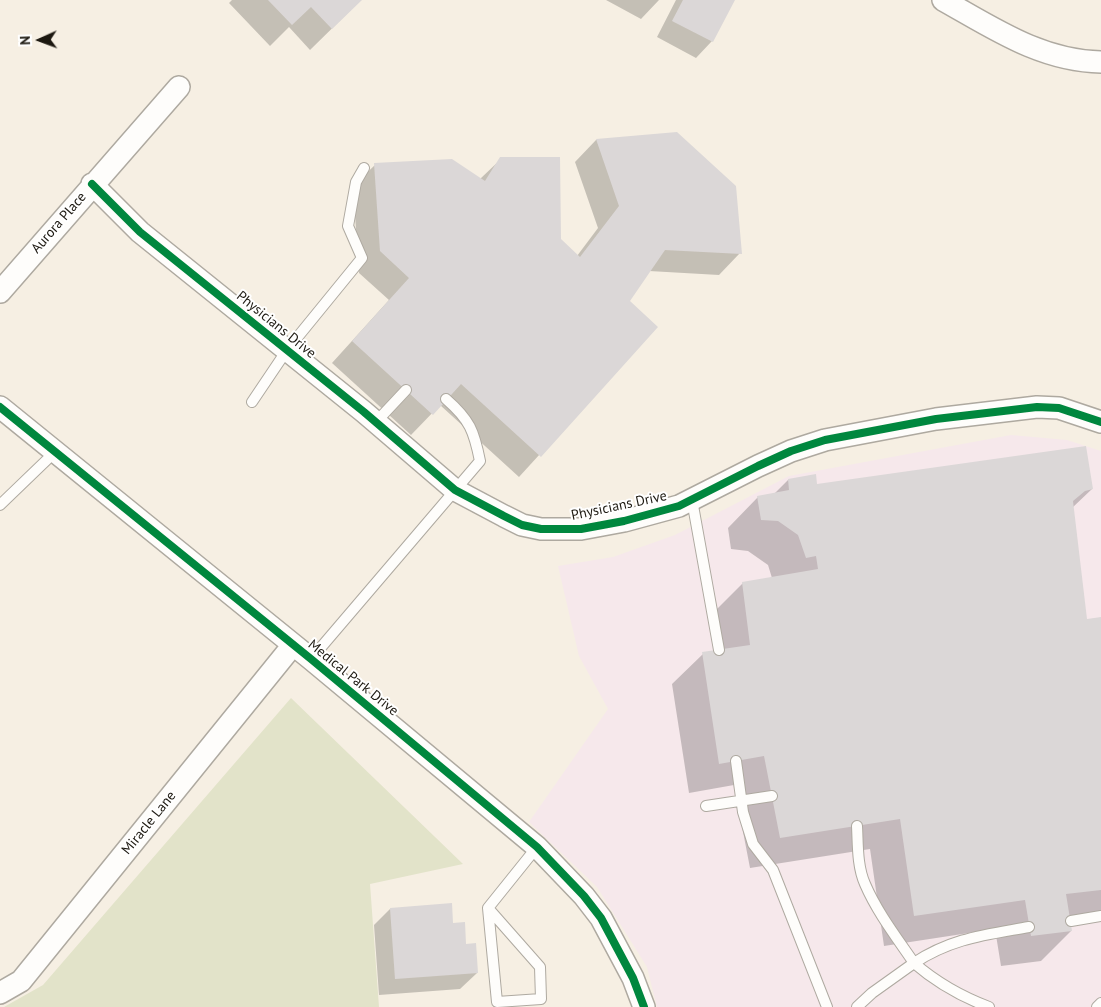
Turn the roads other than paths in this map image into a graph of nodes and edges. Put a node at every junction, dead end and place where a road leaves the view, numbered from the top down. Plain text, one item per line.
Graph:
1 (943, 0) edge
2 (1101, 62) edge
3 (179, 87) dead end
4 (364, 168) dead end
5 (92, 184) junction
6 (0, 292) edge
7 (287, 350) junction
8 (406, 390) dead end
9 (446, 400) dead end
10 (252, 402) dead end
11 (0, 407) edge
12 (376, 422) junction
13 (1101, 422) edge
14 (55, 452) junction
15 (455, 490) junction
16 (692, 500) junction
17 (0, 506) edge
18 (293, 646) junction
19 (719, 650) dead end
20 (311, 658) junction
21 (736, 761) dead end
22 (772, 796) dead end
23 (741, 800) junction
24 (706, 806) dead end
25 (857, 826) dead end
26 (537, 847) junction
27 (488, 908) junction
28 (1101, 916) edge
29 (1071, 921) dead end
30 (1029, 927) dead end
31 (914, 963) junction
32 (0, 993) edge
33 (1101, 1003) edge
34 (644, 1007) edge
35 (826, 1007) edge
36 (857, 1007) edge
37 (989, 1007) edge
38 (1097, 1007) edge

1 - 2 street
3 - 5 street, Aurora Place
4 - 7 lane
5 - 6 street, Aurora Place
5 - 7 street, Physicians Drive
7 - 10 lane
7 - 12 street, Physicians Drive
8 - 12 lane
9 - 15 lane
11 - 14 street, Medical Park Drive
12 - 15 street, Physicians Drive
13 - 16 street, Physicians Drive
14 - 17 lane
14 - 18 street, Medical Park Drive
15 - 16 street, Physicians Drive
15 - 20 lane
16 - 19 lane
18 - 20 street, Medical Park Drive
18 - 32 street, Miracle Lane
20 - 26 street, Medical Park Drive
21 - 23 lane
22 - 23 lane
23 - 24 lane
23 - 35 lane
25 - 31 lane
26 - 27 lane
26 - 34 street, Medical Park Drive
27 - 27 lane
28 - 29 lane
30 - 31 lane
31 - 36 lane
31 - 37 lane
33 - 38 lane

